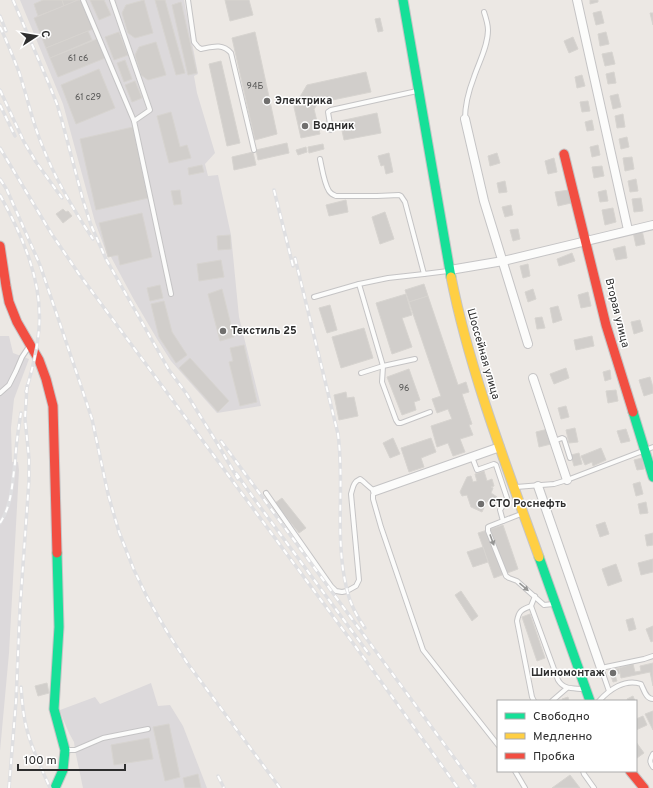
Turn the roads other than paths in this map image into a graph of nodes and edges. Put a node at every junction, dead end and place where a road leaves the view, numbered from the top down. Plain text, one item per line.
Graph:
1 (83, 0) edge
2 (112, 0) edge
3 (188, 0) edge
4 (403, 0) edge
5 (577, 0) edge
6 (484, 12) dead end
7 (418, 91) junction
8 (465, 119) joint
9 (134, 121) junction
10 (331, 130) dead end
11 (254, 150) dead end
12 (564, 154) dead end
13 (320, 159) dead end
14 (653, 225) edge
15 (628, 230) junction
16 (585, 241) junction
17 (0, 246) edge
18 (503, 261) junction
19 (450, 270) junction
20 (424, 274) junction
21 (359, 284) junction
22 (171, 294) dead end
23 (314, 296) dead end
24 (30, 344) junction
25 (528, 344) dead end
26 (414, 359) dead end
27 (383, 366) junction
28 (361, 373) dead end
29 (533, 378) dead end
30 (0, 393) edge
31 (430, 412) dead end
32 (554, 441) junction
33 (500, 447) junction
34 (649, 448) edge
35 (472, 458) junction
36 (570, 458) dead end
37 (653, 477) edge
38 (567, 480) junction
39 (538, 486) junction
40 (514, 487) junction
41 (375, 491) junction
42 (266, 493) dead end
43 (523, 513) junction
44 (503, 521) junction
45 (535, 596) junction
46 (555, 604) junction
47 (532, 606) junction
48 (653, 656) edge
49 (601, 668) junction
50 (567, 688) junction
51 (586, 689) junction
52 (609, 691) junction
53 (653, 699) edge
54 (534, 700) edge
55 (553, 700) edge
56 (590, 700) edge
57 (599, 700) edge
58 (148, 729) dead end
59 (497, 744) edge
60 (65, 750) junction
61 (653, 754) edge
62 (653, 767) edge
63 (516, 772) edge
64 (583, 772) edge
65 (631, 772) edge
66 (56, 787) edge
67 (525, 788) edge
68 (594, 788) edge
69 (644, 788) edge

1 - 9 lane
2 - 9 lane
3 - 11 lane
4 - 7 street, Шоссейная улица
5 - 15 street
6 - 8 lane
7 - 10 lane
7 - 19 street, Шоссейная улица
8 - 18 street
9 - 22 lane
12 - 16 street, Вторая улица
13 - 20 lane
14 - 15 street
15 - 16 street
16 - 18 street
16 - 34 street, Вторая улица
17 - 24 street
18 - 19 street
18 - 25 street
19 - 20 lane
19 - 33 street, Шоссейная улица
20 - 21 lane
21 - 23 lane
21 - 27 lane
24 - 30 lane
24 - 60 street
26 - 27 lane
27 - 28 lane
27 - 31 lane
29 - 32 street
32 - 36 lane
32 - 38 street
33 - 35 street
33 - 40 street, Шоссейная улица
34 - 37 street, Вторая улица
34 - 38 lane
35 - 41 street
35 - 44 lane
38 - 39 lane
39 - 40 lane
39 - 49 street
40 - 43 street, Шоссейная улица
41 - 42 lane
41 - 59 lane
43 - 44 lane
43 - 46 street, Шоссейная улица
44 -> 45 lane
45 - 46 lane
45 - 47 lane
46 - 51 street, Шоссейная улица
47 - 50 lane
47 - 54 lane
48 - 49 lane
49 - 52 lane
50 - 51 lane
50 - 55 lane
51 - 56 street, Шоссейная улица
52 - 53 lane
52 - 57 lane
58 - 60 lane
60 - 66 street
61 - 62 lane
63 - 67 lane
64 - 68 lane
65 - 69 street

